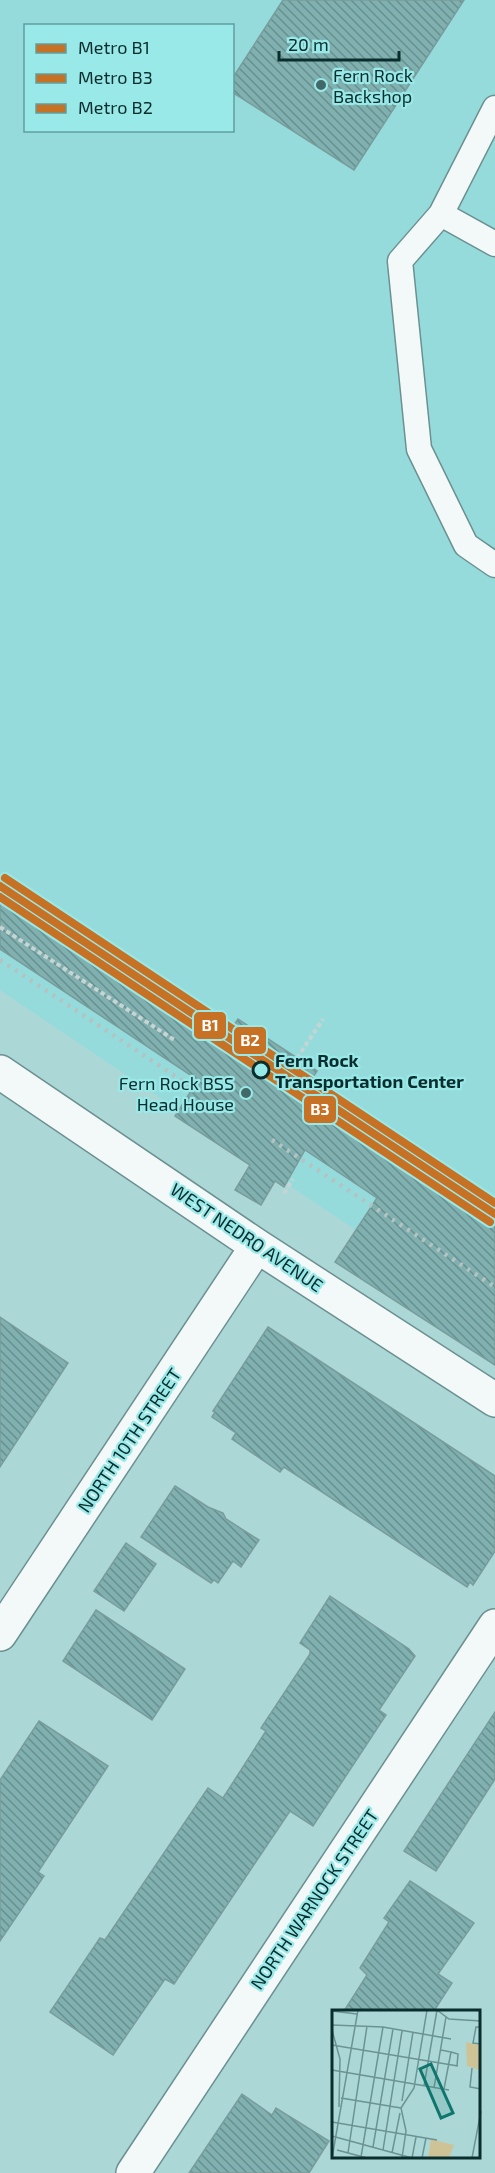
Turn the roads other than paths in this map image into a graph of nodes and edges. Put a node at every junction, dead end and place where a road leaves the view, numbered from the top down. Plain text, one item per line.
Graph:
1 (495, 108) edge
2 (441, 214) junction
3 (495, 244) edge
4 (495, 565) edge
5 (0, 1072) edge
6 (257, 1246) junction
7 (495, 1400) edge
8 (495, 1626) edge
9 (0, 1634) edge
10 (133, 2173) edge

1 - 2 lane
2 - 3 lane
2 - 4 lane
5 - 6 street, WEST NEDRO AVENUE
6 - 7 street, WEST NEDRO AVENUE
6 - 9 street, NORTH 10TH STREET
8 - 10 street, NORTH WARNOCK STREET

